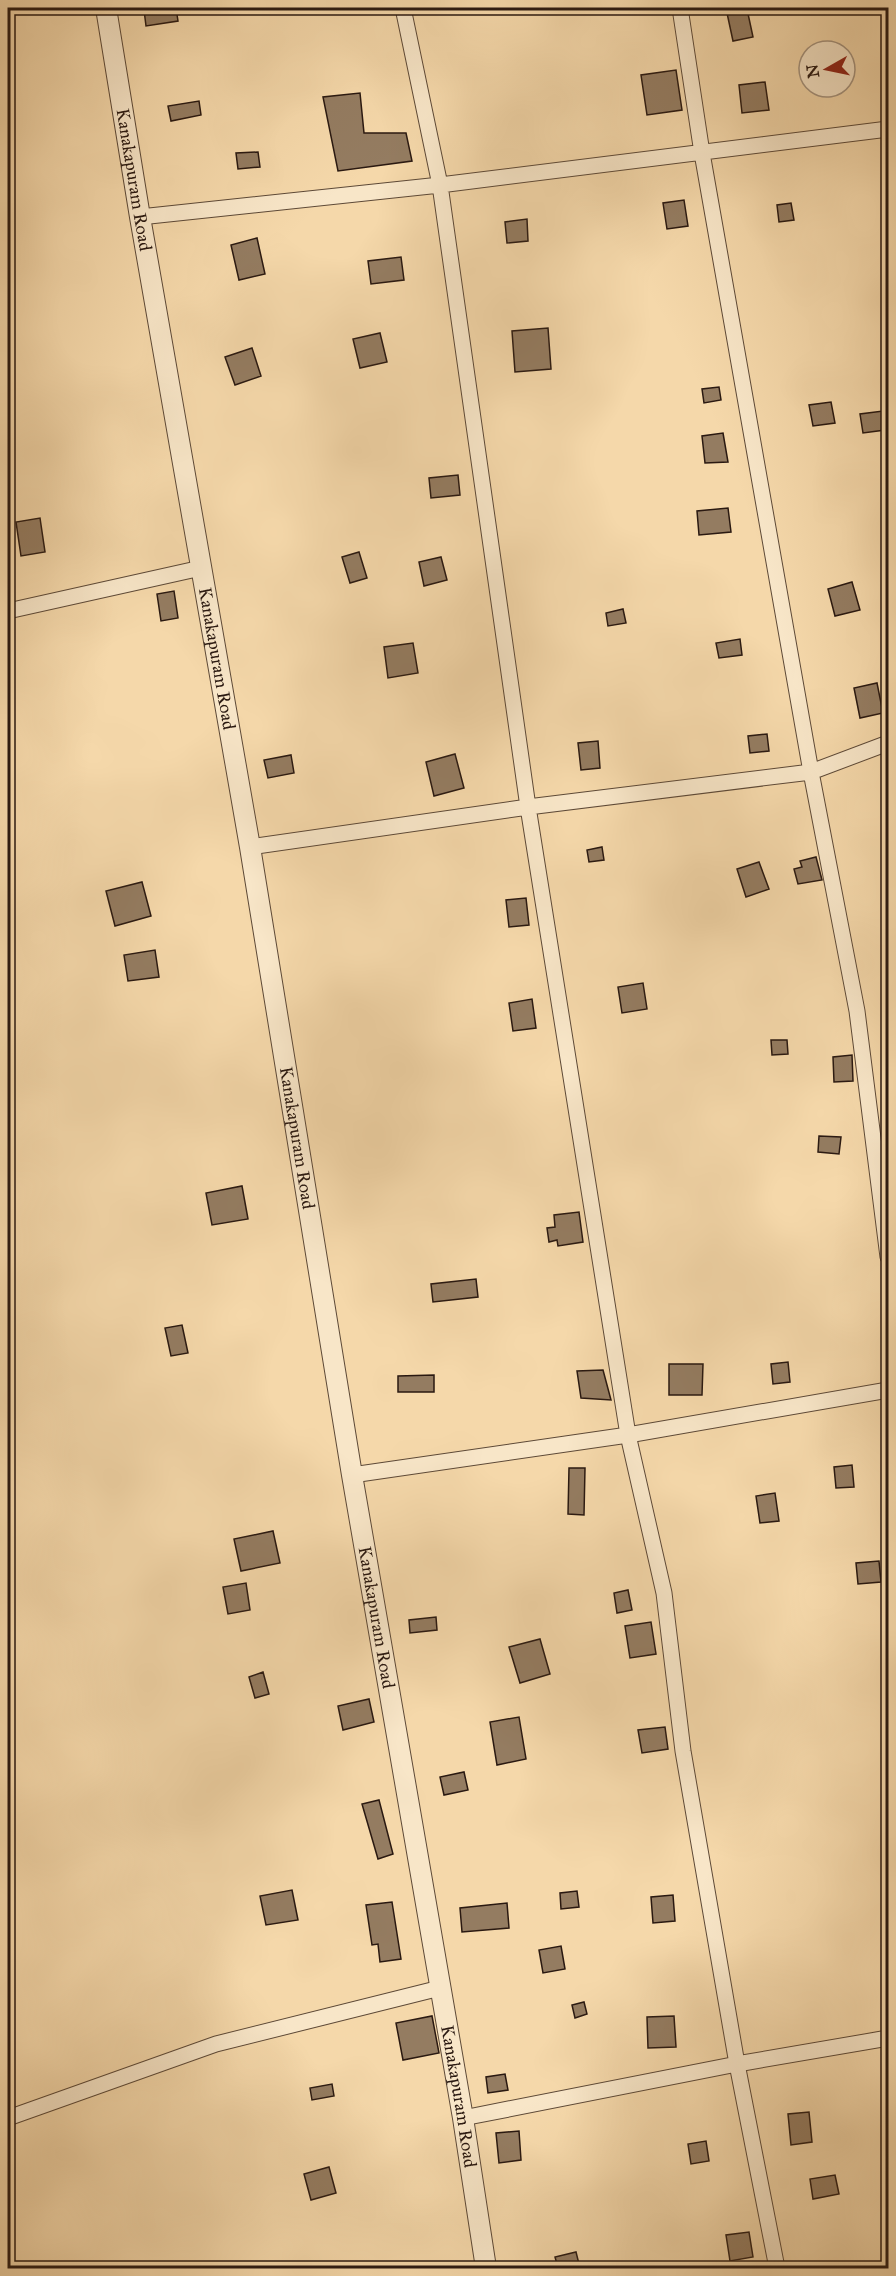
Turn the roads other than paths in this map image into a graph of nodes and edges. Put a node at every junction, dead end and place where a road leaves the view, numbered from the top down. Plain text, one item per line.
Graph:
1 (106, 8) edge
2 (404, 8) edge
3 (680, 8) edge
4 (888, 129) edge
5 (702, 153) junction
6 (440, 185) junction
7 (140, 217) junction
8 (201, 568) junction
9 (8, 610) edge
10 (888, 743) edge
11 (811, 772) junction
12 (528, 807) junction
13 (250, 846) junction
14 (888, 1257) edge
15 (888, 1390) edge
16 (628, 1435) junction
17 (352, 1475) junction
18 (440, 1988) junction
19 (888, 2038) edge
20 (737, 2064) junction
21 (8, 2118) edge
22 (463, 2118) junction
23 (486, 2268) edge
24 (777, 2268) edge

1 - 7 street, Kanakapuram Road
2 - 6 street
3 - 5 street
4 - 5 street
5 - 6 street
5 - 11 street
6 - 7 street
6 - 12 street
7 - 8 street, Kanakapuram Road
8 - 9 street
8 - 13 street, Kanakapuram Road
10 - 11 street
11 - 12 street
11 - 14 street
12 - 13 street
12 - 16 street
13 - 17 street, Kanakapuram Road
15 - 16 street
16 - 17 street
16 - 20 street
17 - 18 street, Kanakapuram Road
18 - 21 street
18 - 22 street, Kanakapuram Road
19 - 20 street
20 - 22 street
20 - 24 street
22 - 23 street, Kanakapuram Road

